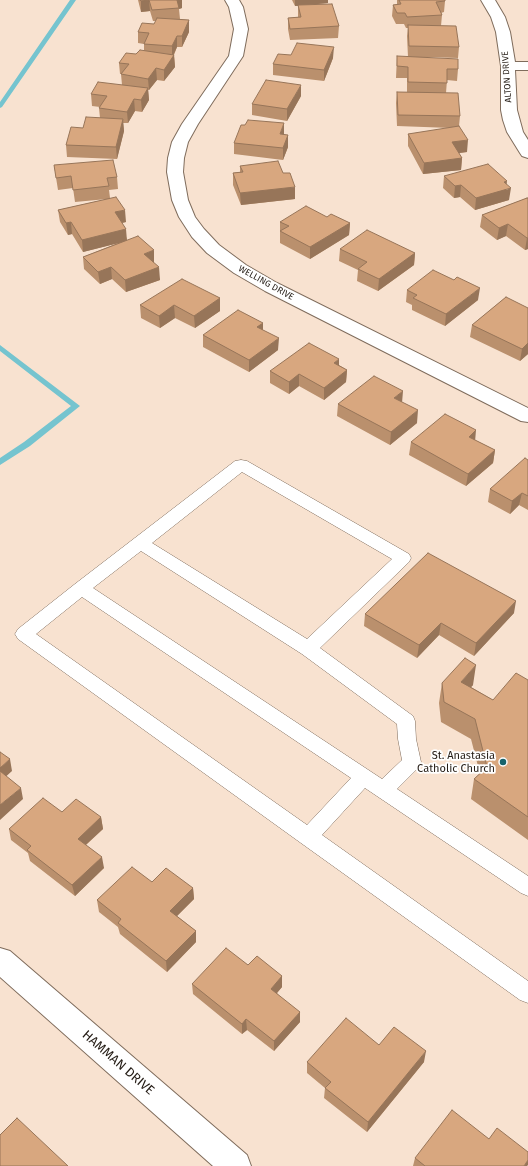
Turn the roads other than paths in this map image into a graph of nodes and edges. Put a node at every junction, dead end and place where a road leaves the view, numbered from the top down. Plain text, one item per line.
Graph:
1 (232, 0) edge
2 (488, 0) edge
3 (508, 66) junction
4 (528, 66) edge
5 (528, 153) edge
6 (528, 416) edge
7 (140, 543) junction
8 (81, 588) junction
9 (308, 649) junction
10 (364, 777) junction
11 (383, 790) junction
12 (308, 837) junction
13 (528, 887) edge
14 (0, 960) edge
15 (528, 993) edge
16 (236, 1166) edge

1 - 6 street, WELLING DRIVE
2 - 3 street, ALTON DRIVE
3 - 4 street
3 - 5 street, ALTON DRIVE
7 - 8 lane
7 - 9 lane
7 - 9 lane
8 - 10 lane
8 - 12 lane
9 - 11 lane
10 - 11 lane
10 - 12 lane
11 - 13 lane
12 - 15 lane
14 - 16 street, HAMMAN DRIVE

